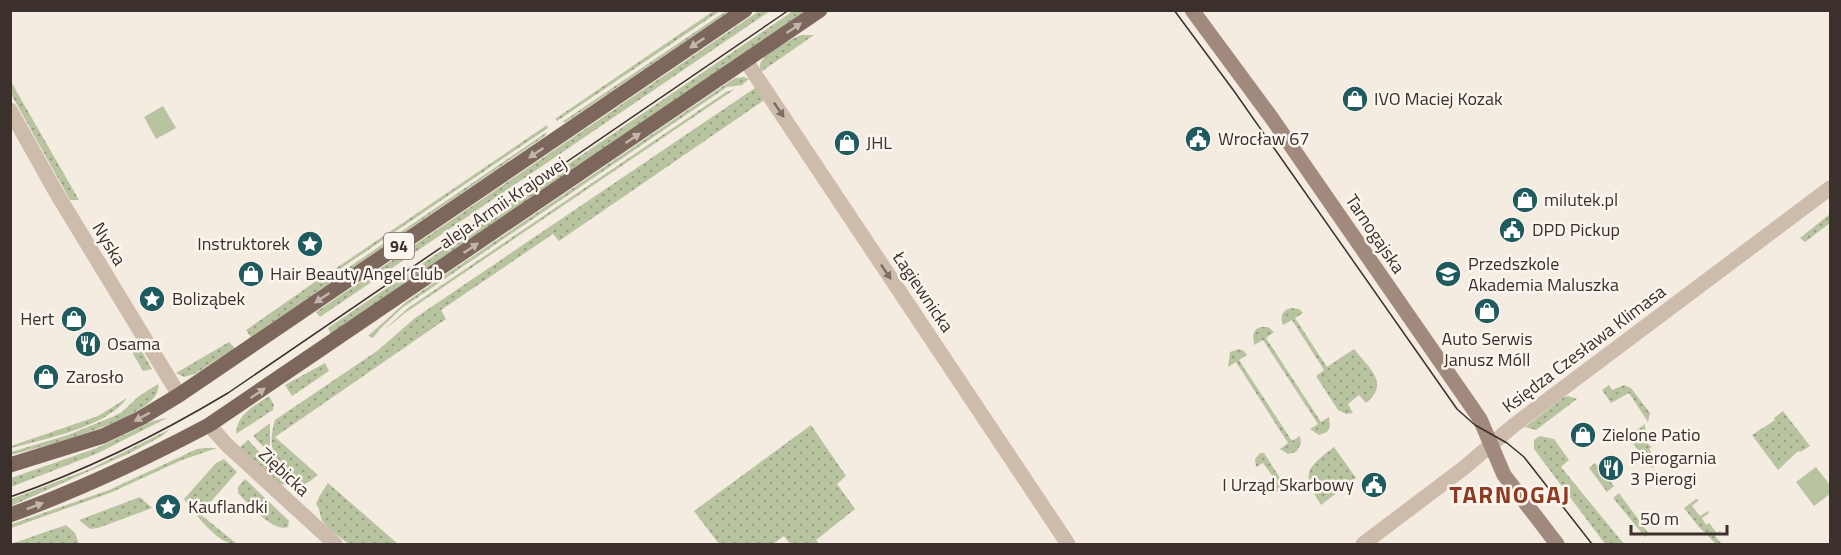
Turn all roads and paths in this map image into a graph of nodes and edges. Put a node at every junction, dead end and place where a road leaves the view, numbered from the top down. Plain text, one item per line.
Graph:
1 (745, 10) edge
2 (820, 10) edge
3 (1192, 10) edge
4 (747, 61) junction
5 (10, 110) edge
6 (1830, 188) edge
7 (179, 395) junction
8 (209, 425) junction
9 (1492, 445) junction
10 (10, 465) edge
11 (10, 515) edge
12 (335, 544) edge
13 (1068, 544) edge
14 (1363, 544) edge
15 (1557, 544) edge

1 -> 7 main road, aleja Armii Krajowej / 94
4 -> 2 main road, aleja Armii Krajowej / 94
3 - 9 street, Tarnogajska
8 -> 4 main road, aleja Armii Krajowej / 94
4 -> 13 street, Łagiewnicka
5 - 7 street, Nyska
6 - 9 street, Księdza Czesława Klimasa
7 -> 10 main road, aleja Armii Krajowej / 94
11 -> 8 main road, aleja Armii Krajowej / 94
8 - 12 street, Ziębicka
9 - 14 street, Księdza Czesława Klimasa
9 - 15 street, Tarnogajska

